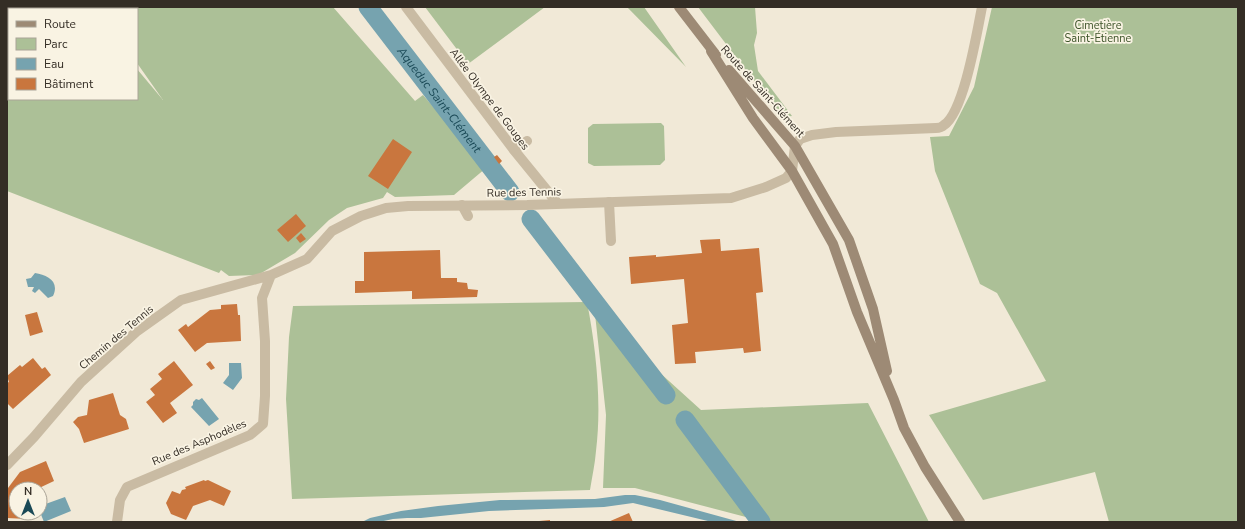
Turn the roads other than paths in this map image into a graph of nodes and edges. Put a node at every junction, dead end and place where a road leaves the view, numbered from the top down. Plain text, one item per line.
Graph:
1 (406, 7) edge
2 (679, 7) edge
3 (982, 7) edge
4 (711, 51) junction
5 (527, 141) dead end
6 (795, 146) junction
7 (514, 150) junction
8 (792, 171) junction
9 (609, 202) junction
10 (558, 204) junction
11 (462, 205) junction
12 (468, 216) dead end
13 (611, 241) dead end
14 (271, 275) junction
15 (894, 400) junction
16 (7, 465) edge
17 (117, 522) edge
18 (960, 522) edge

1 - 7 street, Allée Olympe de Gouges
2 - 4 street
3 - 6 street
4 - 6 street, Route de Saint-Clément
4 - 8 street, Route de Saint-Clément
5 - 7 street
6 - 8 street
6 - 15 street, Route de Saint-Clément
7 - 10 street, Allée Olympe de Gouges
8 - 9 street, Rue des Tennis
8 - 15 street, Route de Saint-Clément
9 - 10 street, Rue des Tennis
9 - 13 street
10 - 11 street, Rue des Tennis
11 - 12 street
11 - 14 street, Rue des Tennis
14 - 16 street, Chemin des Tennis
14 - 17 street, Rue des Asphodèles
15 - 18 street, Route de Saint-Clément

